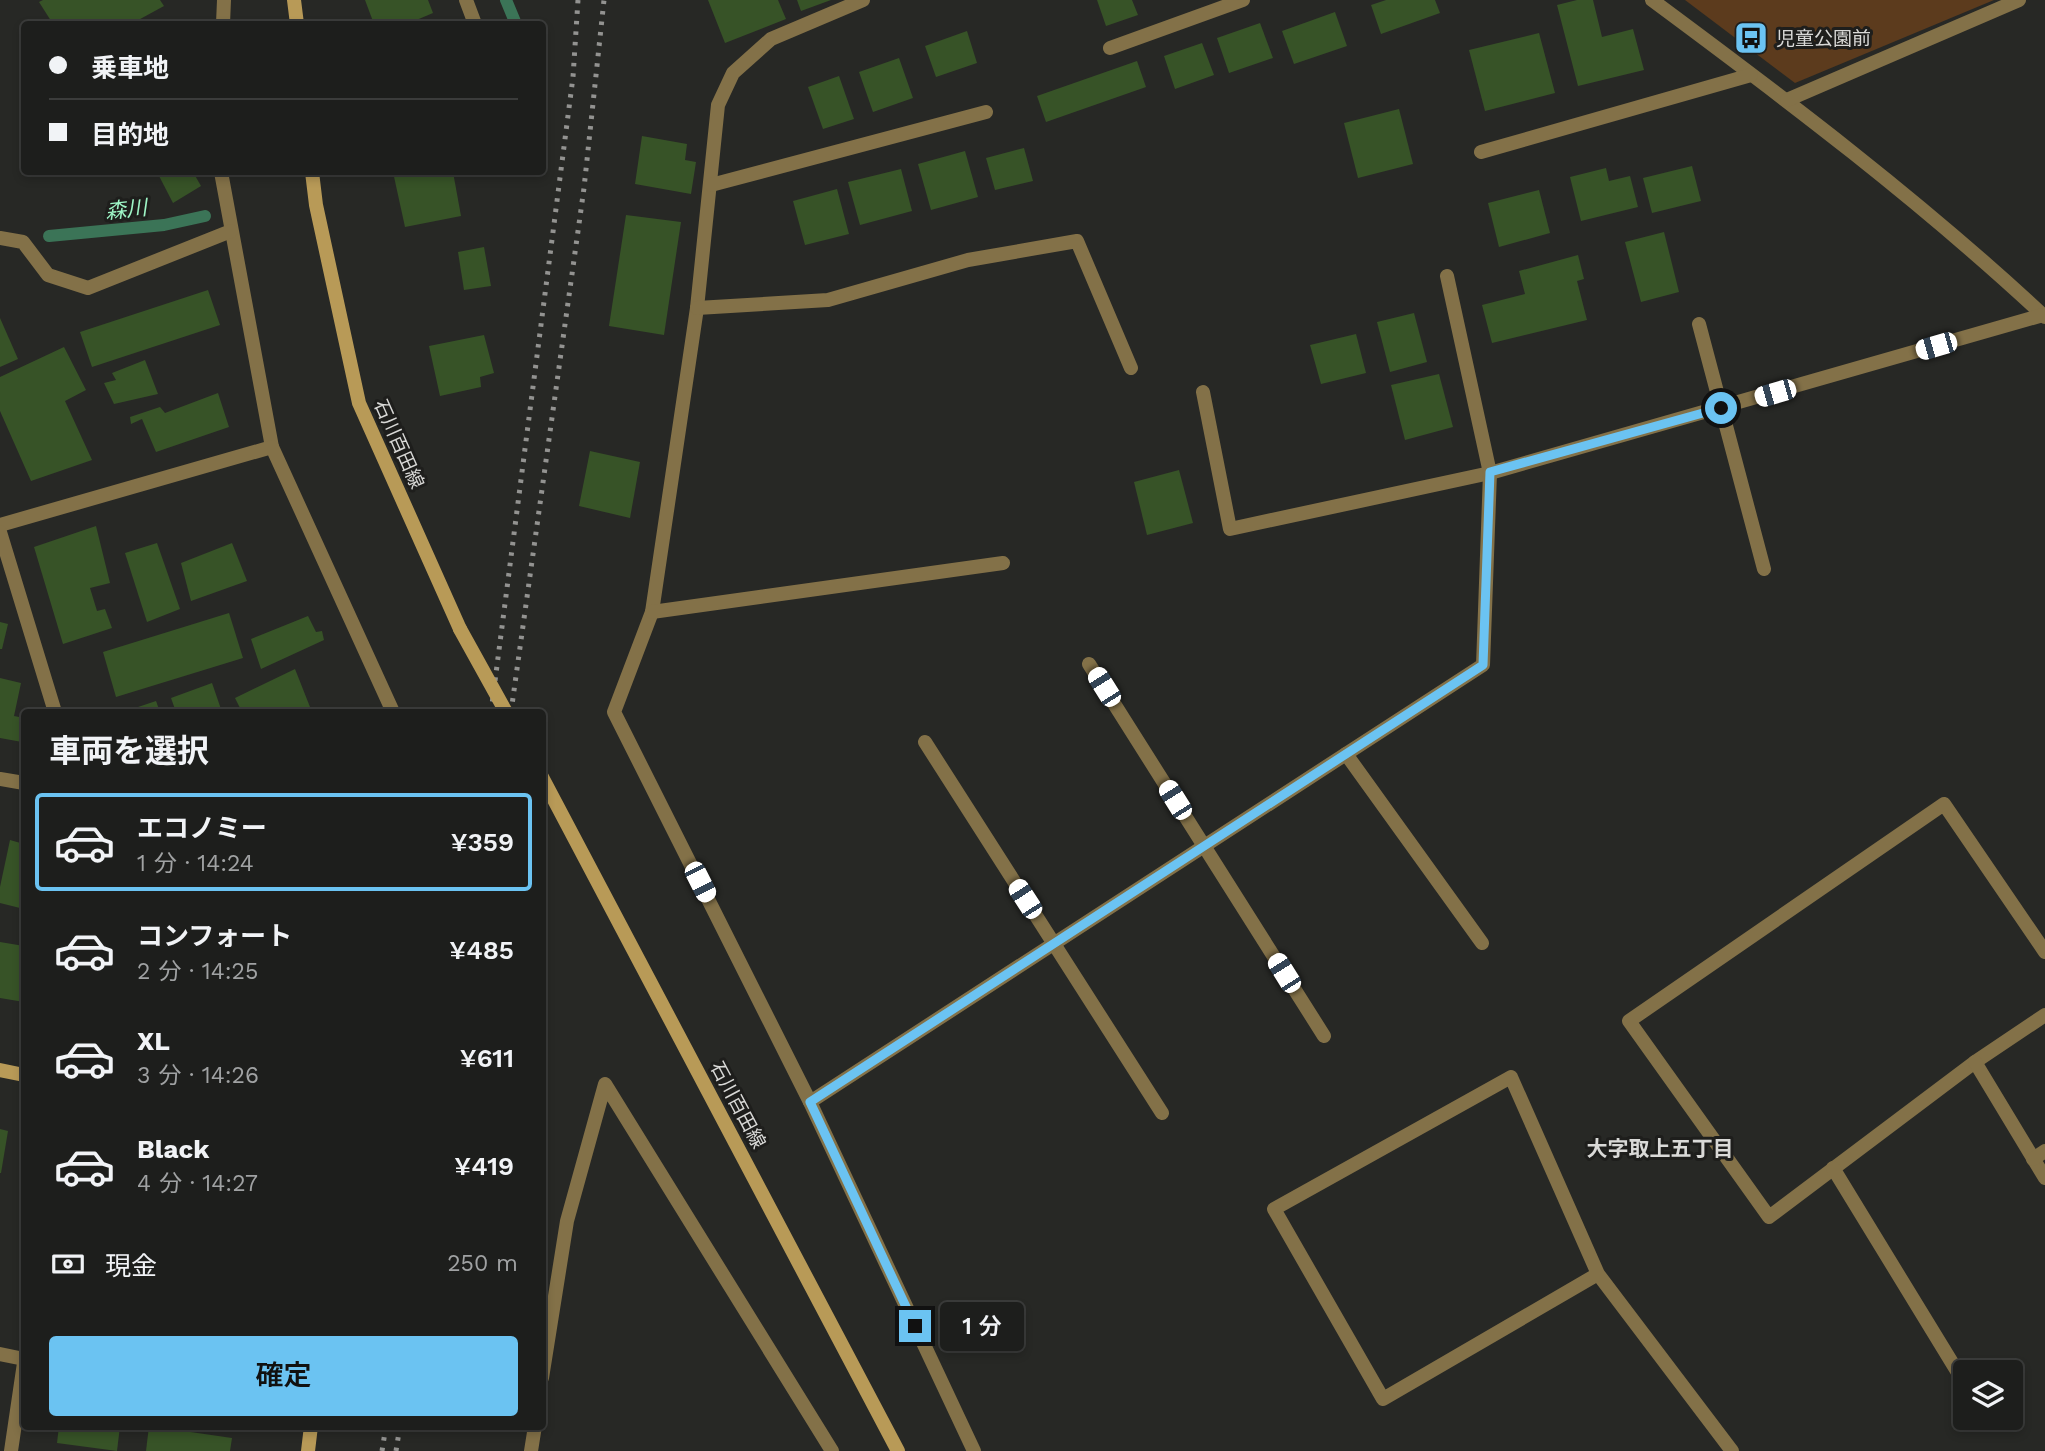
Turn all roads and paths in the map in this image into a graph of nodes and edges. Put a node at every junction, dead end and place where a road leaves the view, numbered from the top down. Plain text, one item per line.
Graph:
1 (224, 0) edge
2 (294, 0) edge
3 (466, 0) edge
4 (863, 0) edge
5 (1243, 0) edge
6 (1652, 0) edge
7 (2019, 0) edge
8 (223, 21) edge
9 (297, 21) edge
10 (474, 21) edge
11 (1110, 48) dead end
12 (1751, 75) junction
13 (1787, 100) junction
14 (986, 112) dead end
15 (1481, 152) dead end
16 (222, 175) edge
17 (312, 175) edge
18 (711, 185) junction
19 (231, 231) junction
20 (0, 238) edge
21 (1447, 276) dead end
22 (697, 308) junction
23 (2044, 316) edge
24 (1699, 324) dead end
25 (1131, 368) dead end
26 (1203, 392) dead end
27 (1721, 408) junction
28 (272, 447) junction
29 (1490, 472) junction
30 (0, 525) edge
31 (0, 532) edge
32 (1003, 563) dead end
33 (1764, 569) dead end
34 (652, 612) junction
35 (1089, 664) dead end
36 (54, 709) edge
37 (392, 709) edge
38 (504, 709) edge
39 (925, 742) dead end
40 (1346, 754) junction
41 (0, 779) edge
42 (21, 782) edge
43 (546, 784) edge
44 (1204, 846) junction
45 (1054, 943) junction
46 (1482, 943) dead end
47 (2045, 953) edge
48 (2045, 1015) edge
49 (1324, 1036) dead end
50 (1975, 1062) junction
51 (0, 1070) edge
52 (21, 1074) edge
53 (810, 1102) junction
54 (1162, 1113) dead end
55 (2039, 1155) edge
56 (1833, 1168) junction
57 (2045, 1178) edge
58 (1598, 1275) junction
59 (546, 1353) edge
60 (0, 1354) edge
61 (21, 1360) edge
62 (1953, 1364) edge
63 (21, 1382) edge
64 (310, 1430) edge
65 (534, 1430) edge
66 (11, 1451) edge
67 (307, 1451) edge
68 (531, 1451) edge
69 (832, 1451) edge
70 (898, 1451) edge
71 (974, 1451) edge
72 (1732, 1451) edge

1 - 8 street
2 - 9 main road
3 - 10 street
4 - 18 street
5 - 11 street
6 - 12 street
7 - 13 street
12 - 13 street
12 - 15 street
13 - 23 street
14 - 18 street
16 - 19 street
17 - 38 main road, 石川百田線, bridge
18 - 22 street
19 - 20 street
19 - 28 street
21 - 29 street
22 - 25 street
22 - 34 street
23 - 27 street
24 - 27 street
26 - 29 street
27 - 29 street
27 - 33 street
28 - 30 street
28 - 37 street
29 - 40 street
31 - 36 street
32 - 34 street
34 - 53 street
35 - 44 street
39 - 45 street
40 - 44 street
40 - 46 street
41 - 42 street
43 - 70 main road, 石川百田線
44 - 45 street
44 - 49 street
45 - 53 street
45 - 54 street
47 - 56 street
48 - 50 street
50 - 55 street
50 - 56 street
51 - 52 main road
53 - 71 street
55 - 57 street
56 - 62 street
58 - 58 street
58 - 72 street
59 - 69 street
60 - 61 street
63 - 66 street
64 - 67 main road
65 - 68 street

